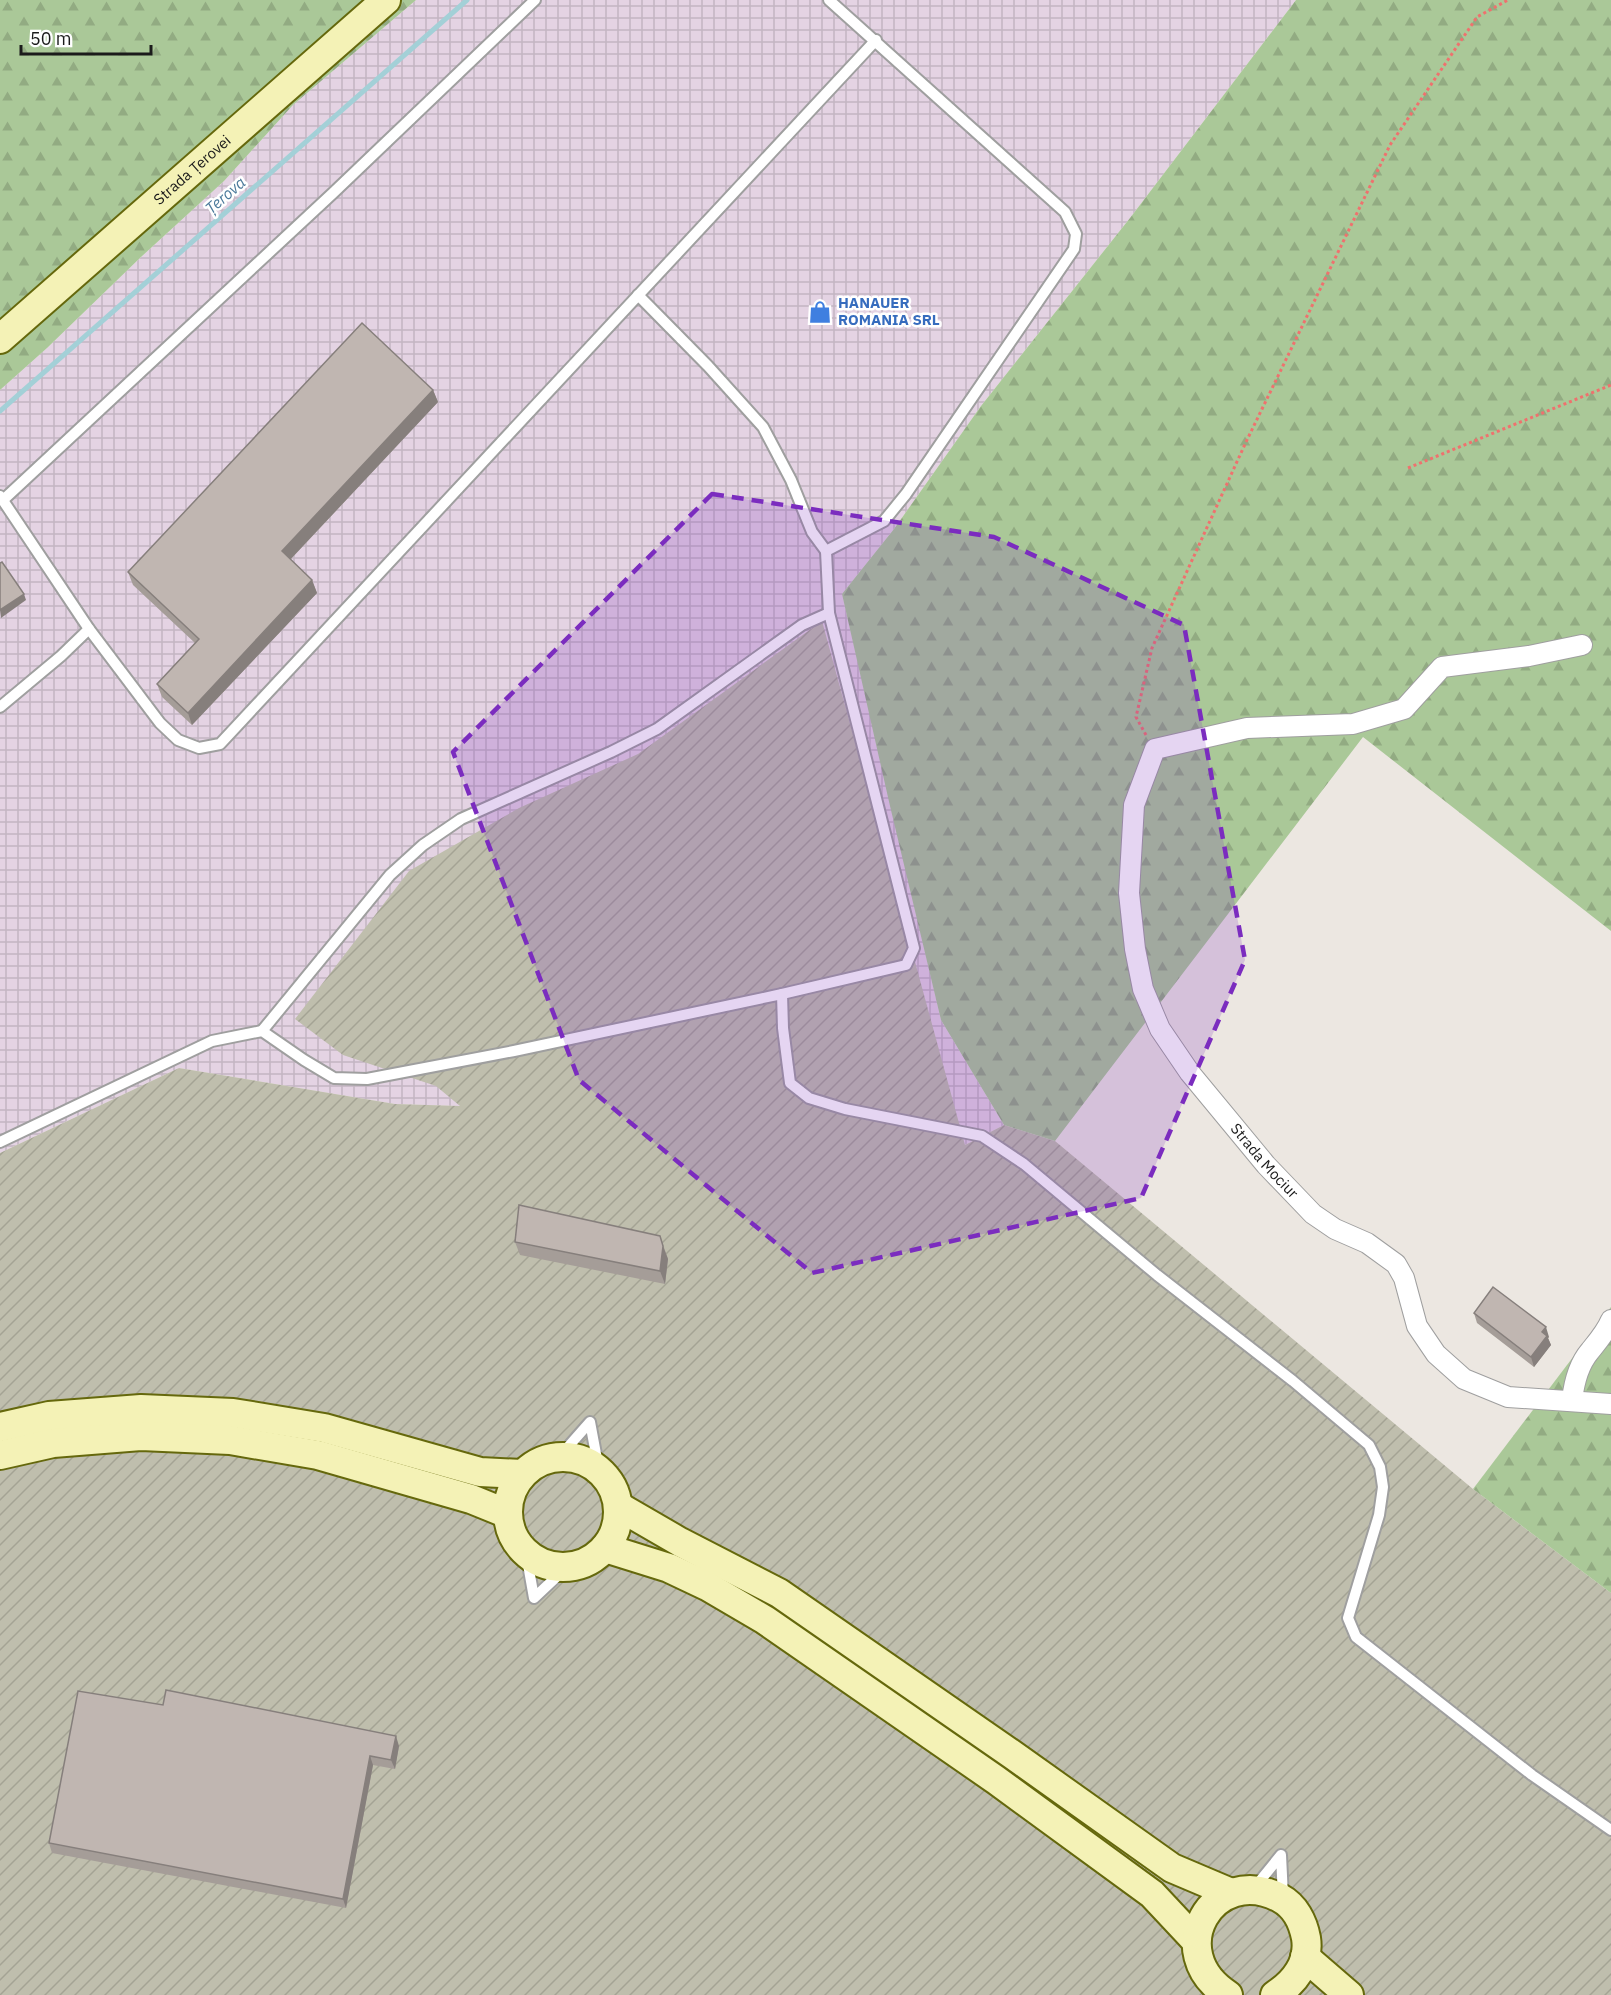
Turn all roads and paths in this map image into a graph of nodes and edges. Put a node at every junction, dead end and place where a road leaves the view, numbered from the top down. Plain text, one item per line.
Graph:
1 (386, 0) edge
2 (535, 0) edge
3 (829, 0) edge
4 (1508, 0) edge
5 (876, 40) junction
6 (638, 295) junction
7 (0, 339) edge
8 (1611, 385) edge
9 (1408, 468) dead end
10 (2, 498) edge
11 (826, 551) junction
12 (829, 613) junction
13 (89, 629) junction
14 (1582, 645) dead end
15 (0, 707) edge
16 (1155, 749) junction
17 (782, 994) junction
18 (262, 1031) junction
19 (0, 1142) edge
20 (1611, 1320) edge
21 (1572, 1400) junction
22 (1611, 1404) edge
23 (0, 1427) edge
24 (0, 1455) edge
25 (560, 1456) junction
26 (599, 1470) junction
27 (522, 1474) junction
28 (618, 1506) junction
29 (507, 1514) junction
30 (605, 1548) junction
31 (1611, 1830) edge
32 (1242, 1891) junction
33 (1284, 1900) junction
34 (1196, 1941) junction
35 (1305, 1957) junction
36 (1219, 1992) edge
37 (1275, 1995) edge
38 (1349, 1995) edge

1 - 7 street, Strada Țerovei
2 - 10 lane
3 - 5 lane
4 - 16 path
5 - 6 lane
5 - 11 lane
6 - 11 lane
6 - 13 lane
8 - 9 path
10 - 13 lane
11 - 12 lane
12 - 17 lane
12 - 18 lane
13 - 15 lane
14 - 16 street
16 - 21 street, Strada Mociur
17 - 18 lane
17 - 31 lane
18 - 19 lane
20 - 21 street
21 - 22 street, Strada Mociur
23 - 27 street
24 - 29 street
25 - 26 street
25 - 26 lane
25 - 27 street
26 - 28 street
27 - 29 street
28 - 30 street
28 - 32 street
29 - 30 street
30 - 34 street
32 - 33 street
32 - 33 lane
32 - 34 street
33 - 35 street
34 - 36 street
35 - 37 street
35 - 38 street

